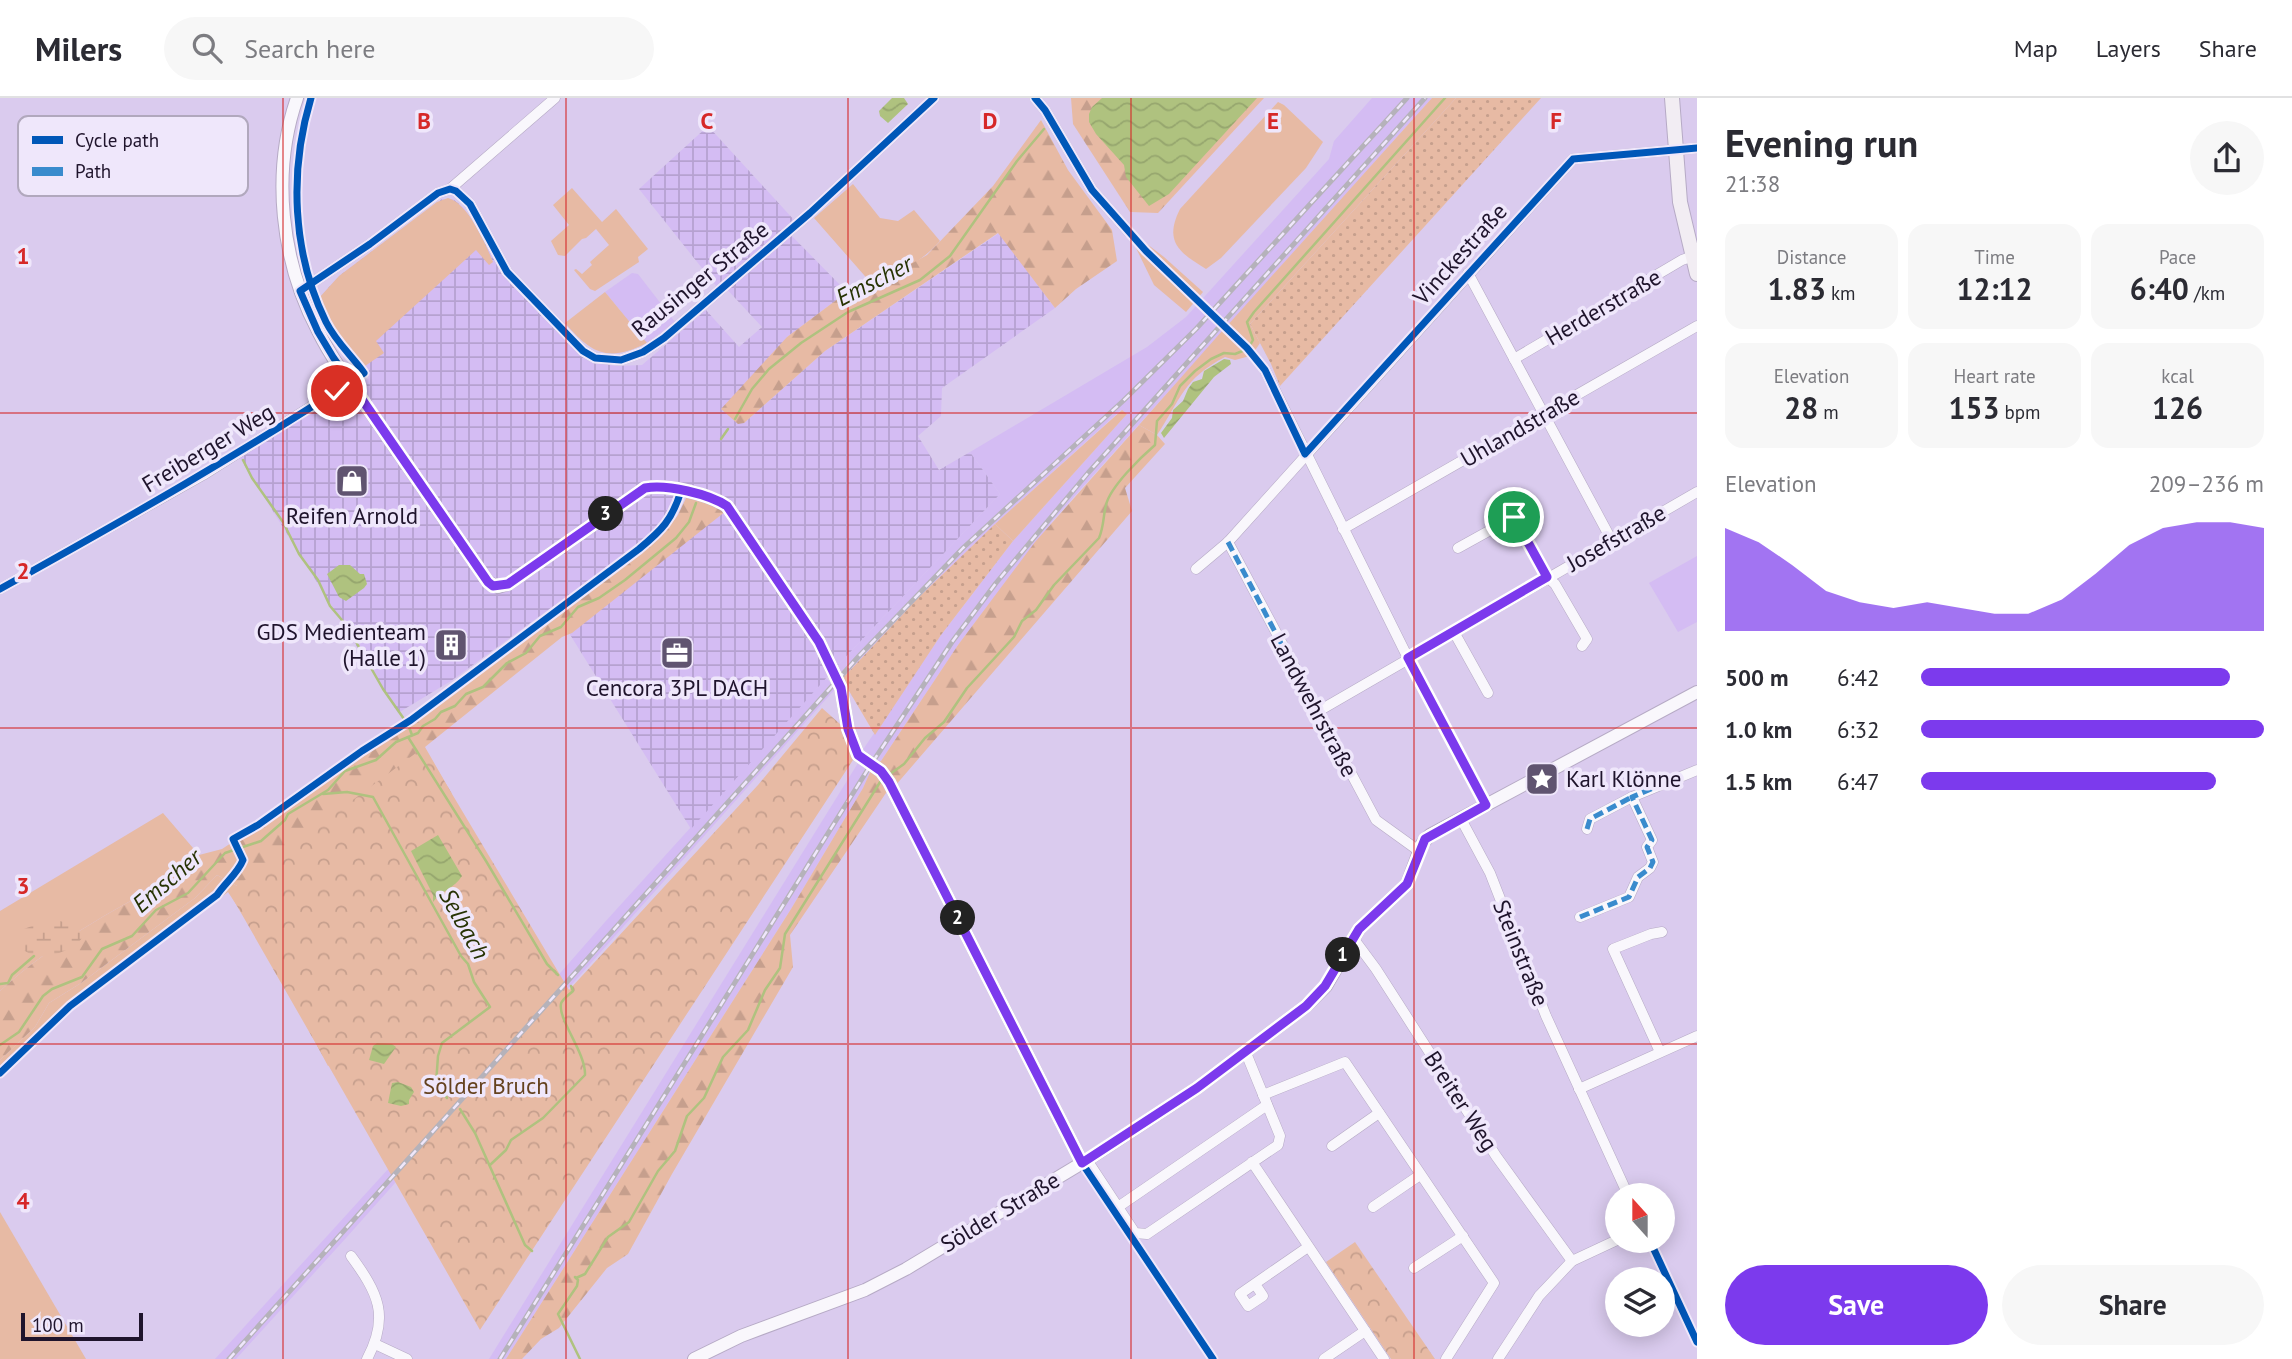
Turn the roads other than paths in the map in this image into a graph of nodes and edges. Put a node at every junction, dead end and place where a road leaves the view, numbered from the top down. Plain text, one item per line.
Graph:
1 (297, 98) edge
2 (555, 98) edge
3 (934, 98) edge
4 (1035, 98) edge
5 (1672, 98) edge
6 (1697, 148) edge
7 (1678, 150) junction
8 (450, 189) junction
9 (1129, 232) dead end
10 (1695, 255) edge
11 (1468, 273) junction
12 (1697, 274) edge
13 (300, 291) junction
14 (1697, 326) edge
15 (1514, 359) junction
16 (1265, 370) dead end
17 (350, 382) junction
18 (1544, 414) junction
19 (1305, 454) junction
20 (1697, 492) edge
21 (1343, 529) junction
22 (1612, 541) junction
23 (1228, 542) junction
24 (1458, 548) dead end
25 (1196, 569) dead end
26 (1547, 577) junction
27 (0, 589) edge
28 (1454, 632) junction
29 (1582, 646) dead end
30 (1408, 658) junction
31 (1697, 692) edge
32 (1488, 693) dead end
33 (1317, 712) junction
34 (1697, 770) edge
35 (1632, 797) junction
36 (1486, 805) junction
37 (1461, 819) junction
38 (1587, 829) dead end
39 (1419, 851) junction
40 (1580, 917) dead end
41 (1662, 932) dead end
42 (1353, 938) junction
43 (1697, 1036) edge
44 (1660, 1052) junction
45 (1246, 1053) junction
46 (1579, 1088) junction
47 (1265, 1100) junction
48 (1380, 1113) junction
49 (1332, 1146) dead end
50 (1084, 1161) junction
51 (1252, 1162) junction
52 (1420, 1175) junction
53 (1623, 1183) edge
54 (1118, 1207) junction
55 (1373, 1207) dead end
56 (1463, 1236) junction
57 (1605, 1246) edge
58 (1308, 1247) junction
59 (351, 1256) dead end
60 (1572, 1261) junction
61 (1414, 1268) dead end
62 (1255, 1284) dead end
63 (1366, 1331) junction
64 (375, 1344) junction
65 (366, 1359) edge
66 (407, 1359) edge
67 (694, 1359) edge
68 (1324, 1359) edge
69 (1384, 1359) edge
70 (1446, 1359) edge
71 (1498, 1359) edge

1 - 13 street
2 - 8 street
3 - 8 street, Rausinger Straße
4 - 9 street
5 - 7 main road
6 - 7 street, Vinckestraße
7 - 10 main road
7 - 11 street, Vinckestraße
8 - 13 street
10 - 12 main road
10 - 15 street, Herderstraße
11 - 15 street
11 - 19 street, Vinckestraße
13 - 17 street
14 - 18 street, Uhlandstraße
15 - 18 street
16 - 19 street
17 - 27 street, Freiberger Weg
17 - 50 street
18 - 21 street, Uhlandstraße
18 - 22 street
19 - 21 street
19 - 23 street, Vinckestraße
20 - 22 street, Josefstraße
21 - 30 street
22 - 26 street, Josefstraße
23 - 25 street, Vinckestraße
23 - 33 street, Landwehrstraße
24 - 26 street
26 - 28 street, Josefstraße
26 - 29 street
28 - 30 street, Josefstraße
28 - 32 street
30 - 33 street, Josefstraße
30 - 36 street
31 - 36 street, Sölder Straße
33 - 39 street, Landwehrstraße
34 - 35 street
35 - 38 street
35 - 40 street
36 - 37 street, Sölder Straße
37 - 39 street, Sölder Straße
37 - 46 street, Steinstraße
39 - 42 street, Sölder Straße
41 - 44 street
42 - 45 street, Sölder Straße
42 - 60 street, Breiter Weg
43 - 44 street
44 - 46 street
45 - 47 street
45 - 50 street, Sölder Straße
46 - 53 street, Steinstraße
47 - 48 street
47 - 51 street
47 - 54 street
48 - 49 street
48 - 52 street
50 - 54 street
50 - 67 street, Sölder Straße
51 - 54 street
51 - 58 street
52 - 55 street
52 - 56 street
56 - 61 street
56 - 70 street
57 - 60 street
58 - 62 street
58 - 63 street
59 - 64 street
60 - 71 street
63 - 68 street
63 - 69 street
64 - 65 street
64 - 66 street

